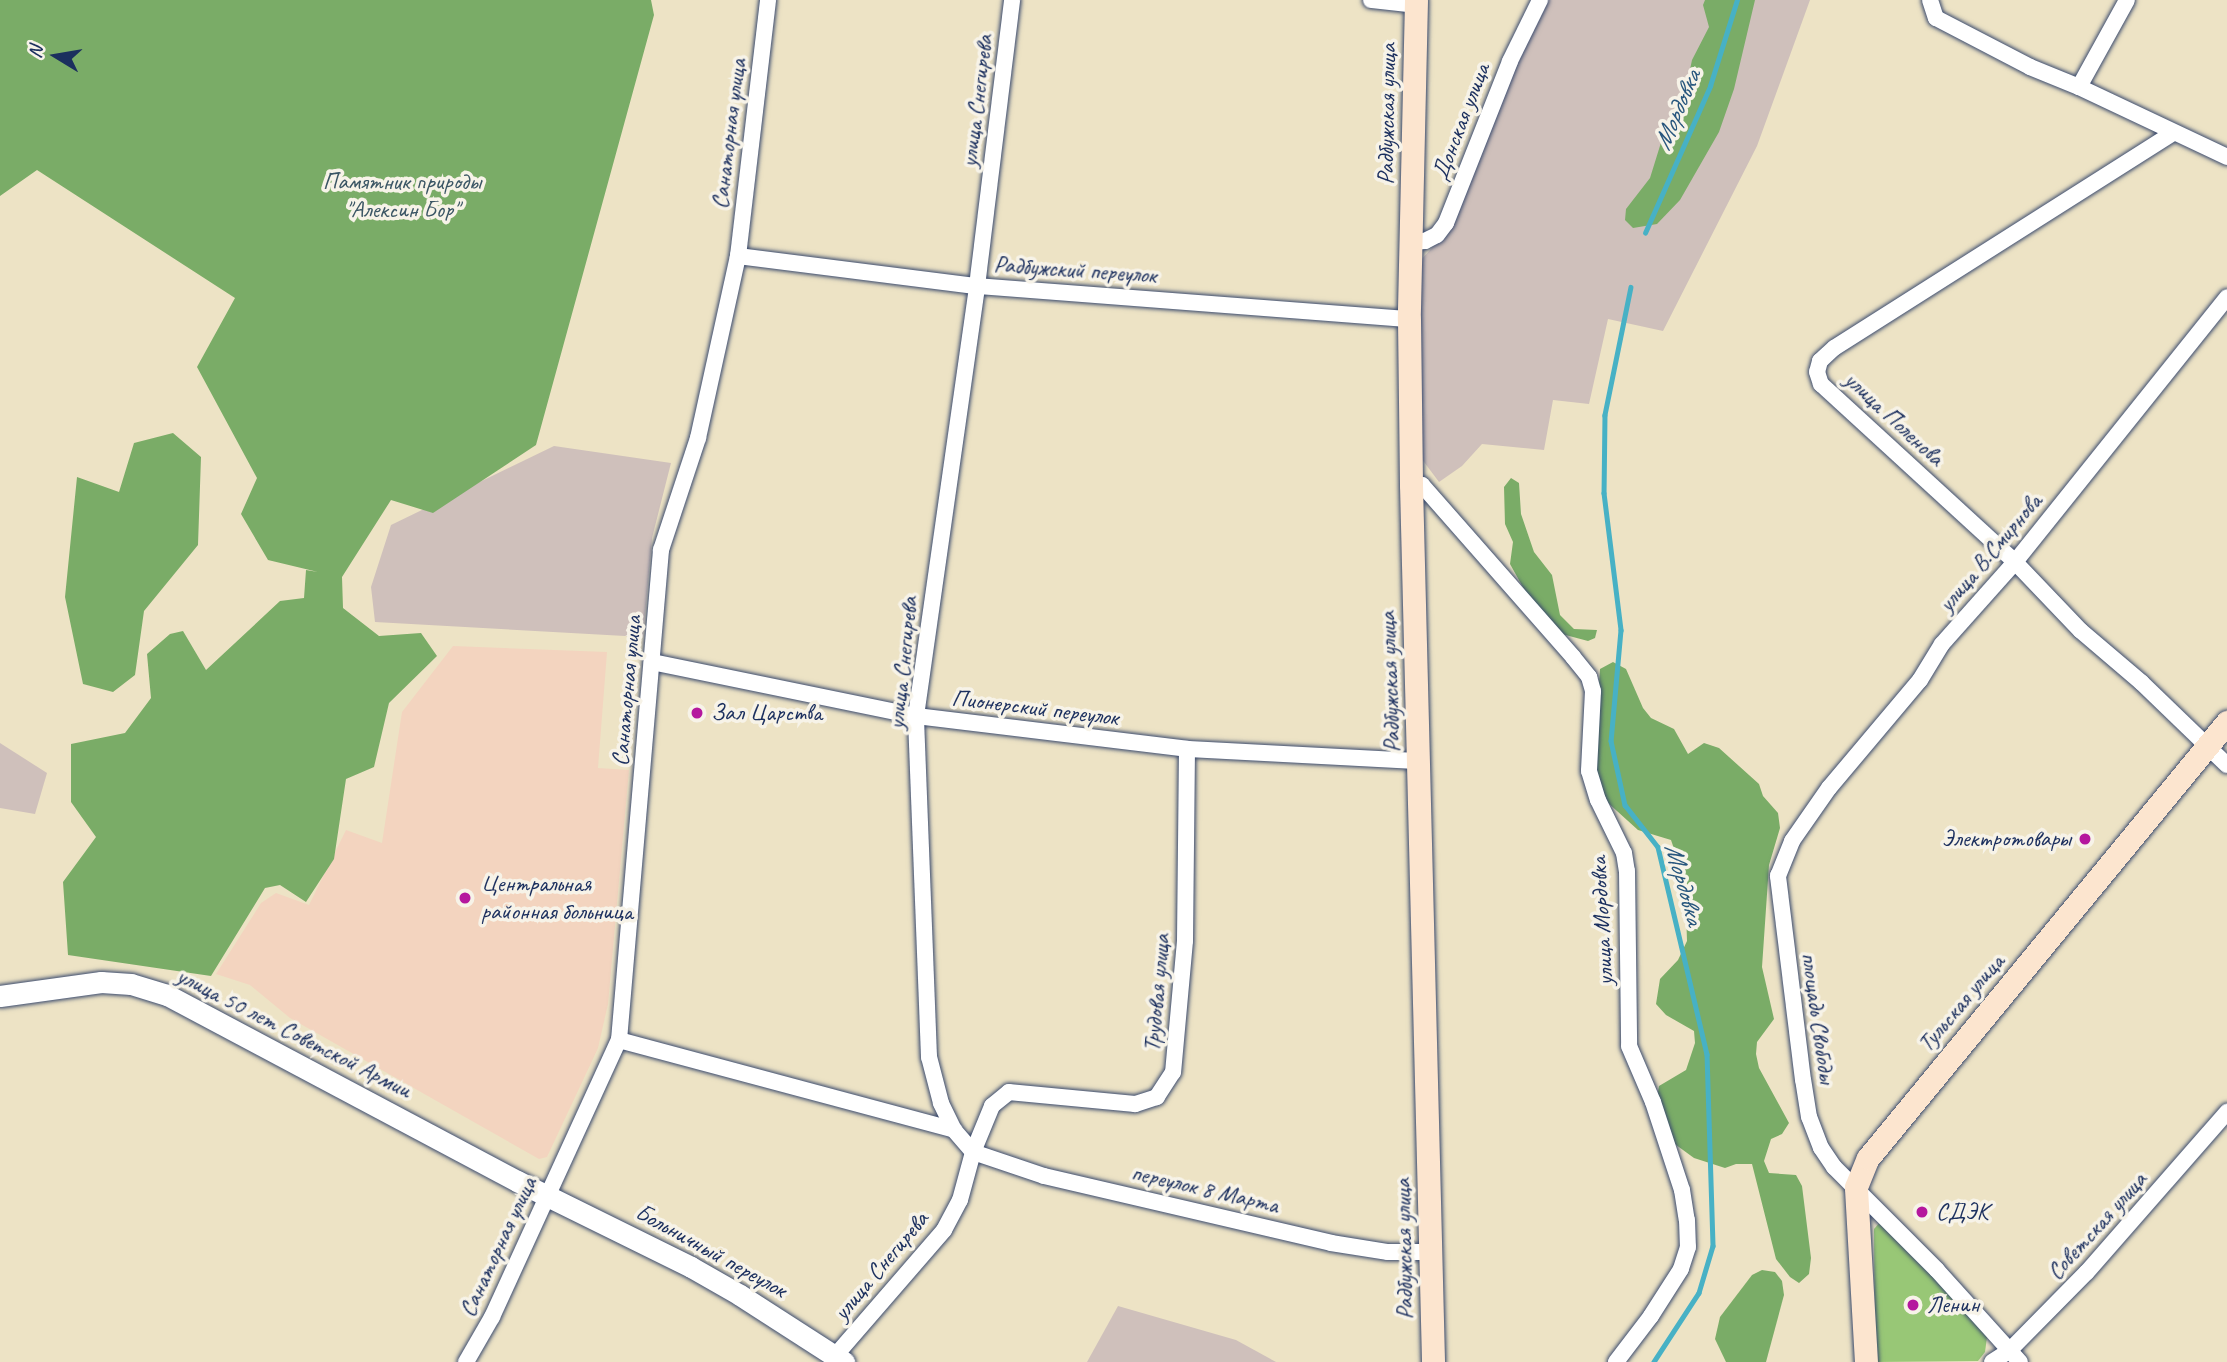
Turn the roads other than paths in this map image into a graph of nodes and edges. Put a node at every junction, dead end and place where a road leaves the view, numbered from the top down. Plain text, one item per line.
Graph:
1 (768, 0) edge
2 (1012, 0) edge
3 (1371, 0) edge
4 (1540, 0) edge
5 (1930, 0) edge
6 (2127, 0) edge
7 (1416, 2) edge
8 (2079, 87) junction
9 (2173, 132) junction
10 (2227, 158) edge
11 (1411, 242) junction
12 (738, 256) junction
13 (977, 285) junction
14 (2227, 297) edge
15 (1409, 319) junction
16 (1411, 485) junction
17 (2015, 562) junction
18 (652, 662) junction
19 (916, 716) junction
20 (2227, 722) edge
21 (2207, 747) junction
22 (1187, 749) junction
23 (1418, 761) junction
24 (2227, 765) edge
25 (1792, 841) joint
26 (0, 996) edge
27 (619, 1040) junction
28 (2227, 1112) edge
29 (954, 1130) junction
30 (973, 1152) junction
31 (1856, 1188) junction
32 (548, 1195) junction
33 (1429, 1252) junction
34 (2015, 1356) edge
35 (837, 1360) edge
36 (466, 1362) edge
37 (1433, 1362) edge
38 (1616, 1362) edge
39 (1866, 1362) edge
40 (1993, 1362) edge

1 - 12 street, Санаторная улица
2 - 13 street, улица Снегирева
3 - 7 street
4 - 11 street, Донская улица
5 - 8 street
6 - 8 street
7 - 11 main road, Радбужская улица
8 - 9 street
9 - 10 street
9 - 17 street, улица Поленова
11 - 15 main road, Радбужская улица
12 - 13 street, Радбужский переулок
12 - 18 street, Санаторная улица
13 - 15 street, Радбужский переулок
13 - 19 street, улица Снегирева
14 - 17 street, улица В.Смирнова
15 - 16 main road, Радбужская улица
16 - 23 main road, Радбужская улица
16 - 38 street, улица Мордовка
17 - 21 street, улица Поленова
17 - 25 street, улица В.Смирнова
18 - 19 street, Пионерский переулок
18 - 27 street, Санаторная улица
19 - 22 street, Пионерский переулок
19 - 29 street, улица Снегирева
20 - 21 main road, Тульская улица
21 - 24 street, улица Поленова
21 - 31 main road, Тульская улица
22 - 23 street, Пионерский переулок
22 - 30 street, Трудовая улица
23 - 33 main road, Радбужская улица
25 - 31 street, площадь Свободы
26 - 32 street, улица 50 лет Советской Армии
27 - 29 street
27 - 32 street, Санаторная улица
28 - 34 street, Советская улица
29 - 30 street, улица Снегирева
30 - 33 street, переулок 8 Марта
30 - 35 street, улица Снегирева
31 - 34 street, площадь Свободы
31 - 39 main road, Тульская улица
32 - 35 street, Больничный переулок
32 - 36 street, Санаторная улица
33 - 37 main road, Радбужская улица
34 - 40 street, Советская улица

